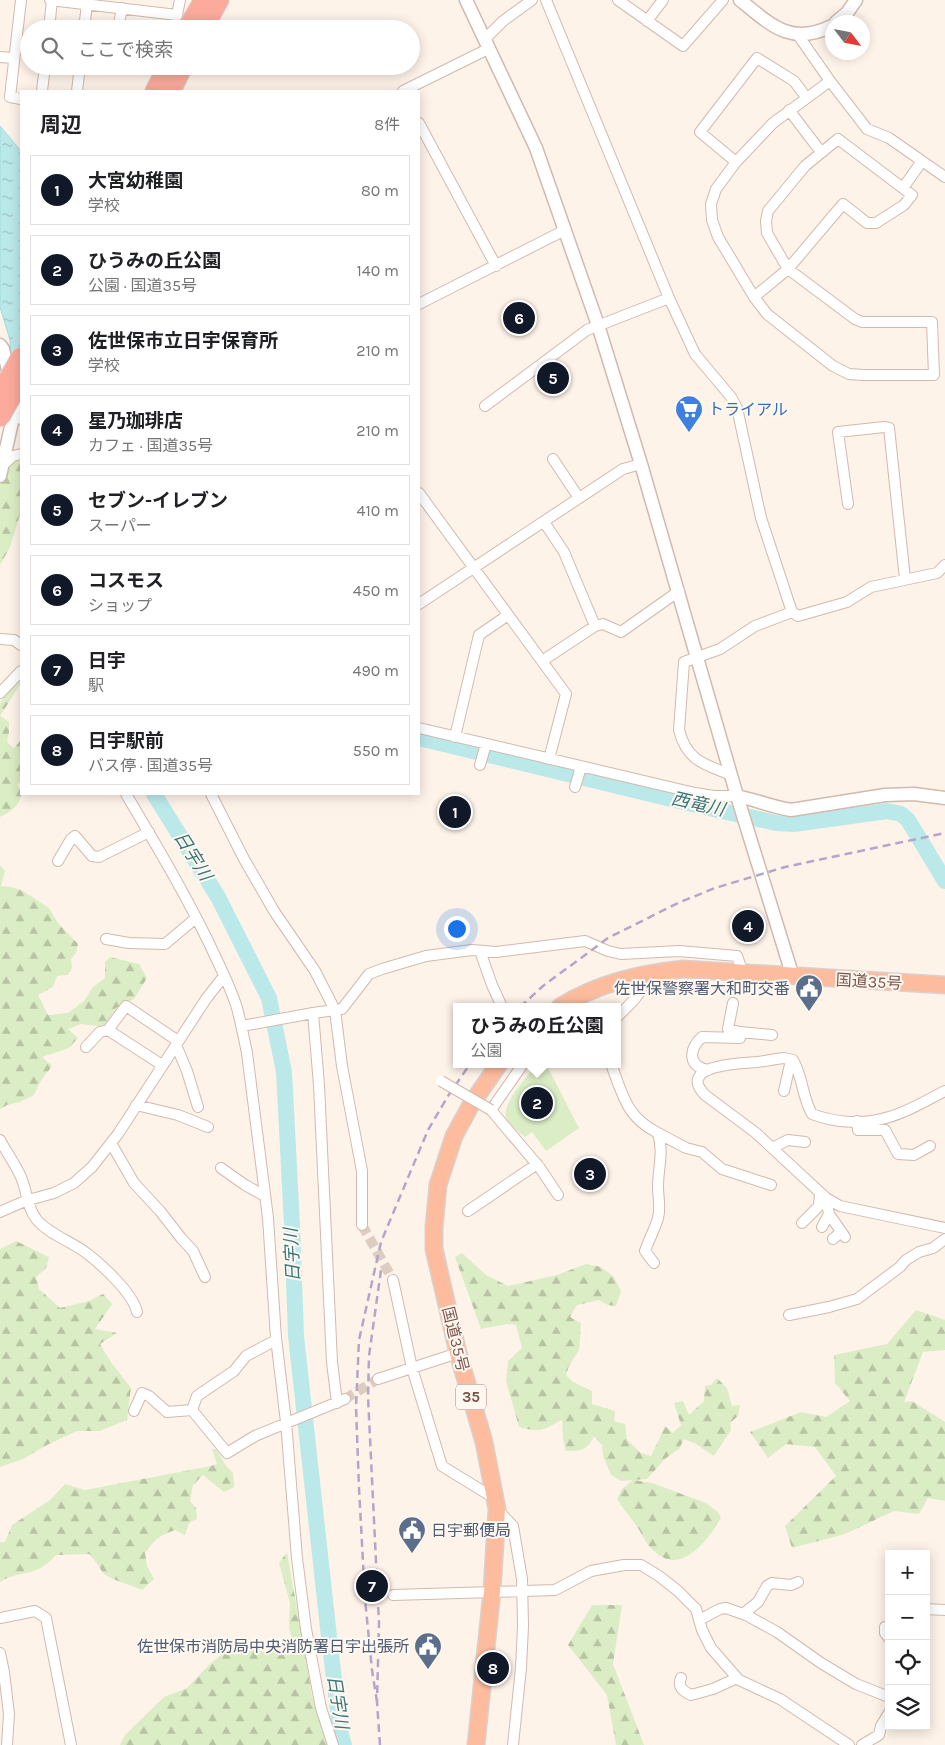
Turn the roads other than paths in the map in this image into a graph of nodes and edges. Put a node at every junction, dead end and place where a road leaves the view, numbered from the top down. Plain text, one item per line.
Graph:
1 (21, 0) edge
2 (51, 0) edge
3 (180, 0) edge
4 (204, 0) edge
5 (212, 0) edge
6 (219, 0) edge
7 (466, 0) edge
8 (532, 0) edge
9 (546, 0) edge
10 (618, 0) edge
11 (663, 0) edge
12 (723, 0) edge
13 (740, 0) edge
14 (856, 0) edge
15 (87, 4) junction
16 (118, 5) edge
17 (845, 15) edge
18 (50, 20) edge
19 (85, 20) edge
20 (118, 20) edge
21 (193, 20) edge
22 (202, 20) edge
23 (208, 20) edge
24 (647, 21) junction
25 (825, 30) edge
26 (798, 35) junction
27 (487, 44) junction
28 (0, 57) edge
29 (14, 58) junction
30 (43, 75) edge
31 (79, 75) edge
32 (163, 75) edge
33 (173, 75) edge
34 (178, 75) edge
35 (830, 81) junction
36 (42, 90) edge
37 (77, 90) edge
38 (156, 90) edge
39 (166, 90) edge
40 (171, 90) edge
41 (405, 90) edge
42 (806, 97) junction
43 (20, 99) edge
44 (789, 110) junction
45 (420, 125) edge
46 (821, 152) junction
47 (922, 161) junction
48 (736, 162) junction
49 (945, 177) edge
50 (903, 188) junction
51 (564, 230) junction
52 (496, 266) junction
53 (788, 269) junction
54 (754, 297) junction
55 (669, 298) junction
56 (420, 304) edge
57 (598, 326) junction
58 (0, 345) edge
59 (20, 359) edge
60 (20, 382) edge
61 (20, 393) edge
62 (0, 394) edge
63 (16, 404) junction
64 (485, 406) dead end
65 (20, 416) edge
66 (0, 417) edge
67 (20, 454) edge
68 (553, 459) dead end
69 (641, 464) junction
70 (2, 470) edge
71 (420, 494) edge
72 (579, 498) junction
73 (848, 504) dead end
74 (428, 506) junction
75 (420, 511) edge
76 (544, 522) junction
77 (945, 565) edge
78 (474, 568) junction
79 (906, 579) junction
80 (678, 591) junction
81 (420, 603) edge
82 (792, 612) junction
83 (508, 615) junction
84 (596, 626) junction
85 (0, 639) edge
86 (20, 644) edge
87 (697, 657) junction
88 (542, 660) junction
89 (20, 673) edge
90 (0, 693) edge
91 (420, 728) edge
92 (455, 737) junction
93 (485, 747) junction
94 (549, 759) junction
95 (480, 764) dead end
96 (580, 769) junction
97 (731, 775) junction
98 (576, 786) dead end
99 (127, 795) edge
100 (212, 795) edge
101 (737, 796) junction
102 (945, 798) edge
103 (149, 832) junction
104 (58, 861) dead end
105 (196, 918) junction
106 (106, 939) dead end
107 (480, 951) junction
108 (648, 973) junction
109 (743, 973) junction
110 (224, 976) junction
111 (793, 976) junction
112 (945, 985) edge
113 (500, 1003) edge
114 (566, 1003) edge
115 (733, 1003) dead end
116 (335, 1010) junction
117 (621, 1012) edge
118 (313, 1013) junction
119 (242, 1026) junction
120 (108, 1030) junction
121 (740, 1032) junction
122 (772, 1036) dead end
123 (177, 1043) junction
124 (86, 1047) dead end
125 (791, 1060) junction
126 (162, 1065) junction
127 (496, 1068) edge
128 (520, 1068) edge
129 (612, 1068) edge
130 (708, 1070) junction
131 (441, 1081) dead end
132 (784, 1091) dead end
133 (945, 1091) edge
134 (136, 1105) junction
135 (198, 1107) dead end
136 (492, 1110) junction
137 (857, 1121) junction
138 (208, 1127) dead end
139 (658, 1133) junction
140 (0, 1140) edge
141 (805, 1142) dead end
142 (111, 1143) junction
143 (930, 1146) dead end
144 (772, 1148) junction
145 (537, 1164) junction
146 (221, 1168) dead end
147 (772, 1185) dead end
148 (558, 1195) dead end
149 (823, 1195) junction
150 (265, 1196) junction
151 (28, 1200) junction
152 (468, 1211) dead end
153 (0, 1212) edge
154 (829, 1214) junction
155 (802, 1224) dead end
156 (362, 1225) tunnel mouth
157 (822, 1227) dead end
158 (945, 1228) edge
159 (839, 1236) dead end
160 (945, 1239) edge
161 (654, 1262) dead end
162 (205, 1277) dead end
163 (393, 1280) tunnel mouth
164 (137, 1312) dead end
165 (789, 1315) dead end
166 (276, 1340) junction
167 (458, 1353) junction
168 (412, 1368) junction
169 (378, 1379) tunnel mouth
170 (192, 1410) junction
171 (134, 1411) dead end
172 (286, 1422) junction
173 (496, 1504) junction
174 (798, 1582) dead end
175 (492, 1591) junction
176 (522, 1591) junction
177 (393, 1595) dead end
178 (930, 1609) edge
179 (945, 1610) edge
180 (743, 1614) junction
181 (0, 1618) edge
182 (699, 1620) junction
183 (0, 1653) edge
184 (2, 1672) edge
185 (681, 1678) dead end
186 (737, 1678) junction
187 (885, 1695) edge
188 (885, 1719) edge
189 (5, 1740) edge
190 (71, 1745) edge
191 (332, 1745) edge
192 (476, 1745) edge
193 (514, 1745) edge
194 (849, 1745) edge
195 (862, 1745) edge

1 - 29 street
2 - 15 street
2 - 18 street
3 - 16 street
4 - 21 highway
5 - 22 street
6 - 23 highway
7 - 27 street
8 - 27 street
9 - 55 street
10 - 24 street
11 - 24 street
12 - 24 street
13 - 26 street
14 - 17 street
15 - 16 street
15 - 19 street
16 - 20 street
25 - 26 street
26 - 35 street
27 - 41 street
27 - 51 street
28 - 29 street
29 - 43 street
30 - 36 street
31 - 37 street
32 - 38 highway
33 - 39 street
34 - 40 highway
35 - 42 street
35 - 47 street
42 - 44 street
42 - 48 street
44 - 46 street
44 - 48 street
45 - 52 street
46 - 50 street
46 - 53 street
47 - 49 street
47 - 50 street
48 - 54 street
50 - 53 street
51 - 52 street
51 - 57 street
52 - 56 street
53 - 54 street
53 - 54 street
55 - 57 street
55 - 82 street
57 - 64 street
57 - 69 street
58 - 63 street
59 - 62 highway, bridge
60 - 66 highway, bridge
61 - 63 street
63 - 65 street
63 - 70 street
67 - 70 street
68 - 72 street
69 - 72 street
69 - 80 street
71 - 74 street
72 - 76 street
73 - 79 street
74 - 75 street
74 - 78 street
76 - 78 street
76 - 84 street
77 - 79 street
78 - 81 street
78 - 83 street
79 - 82 street
80 - 84 street
80 - 87 street
82 - 87 street
83 - 88 street
83 - 92 street
84 - 88 street
85 - 86 street
87 - 97 street
87 - 97 street
88 - 94 street
89 - 90 street
91 - 92 street
92 - 93 street
93 - 94 street
93 - 95 street
94 - 96 street
96 - 98 street
96 - 101 street
97 - 101 street
99 - 103 street
100 - 116 street
101 - 102 street
101 - 111 street
103 - 104 street
103 - 105 street
105 - 106 street
105 - 110 street
107 - 109 street
107 - 113 street
107 - 116 street
108 - 109 highway, 国道35号
108 - 114 highway, 国道35号
108 - 117 street
109 - 111 highway, 国道35号
110 - 119 street
110 - 123 street
111 - 112 highway, 国道35号
115 - 121 street
116 - 118 street
116 - 156 street
118 - 119 street
118 - 172 street
119 - 150 street
120 - 123 street
120 - 124 street
120 - 126 street
121 - 122 street
121 - 130 street
123 - 126 street
123 - 135 street
125 - 130 street
125 - 132 street
125 - 137 street
126 - 134 street
127 - 167 highway, 国道35号 / 35
128 - 136 street
129 - 139 street
130 - 144 street
131 - 136 street, bridge
133 - 137 street
134 - 138 street
134 - 142 street
136 - 145 street
137 - 143 street
139 - 147 street
139 - 161 street
140 - 151 street
141 - 144 street
142 - 151 street
142 - 162 street
144 - 149 street
145 - 148 street
145 - 152 street
146 - 150 street
149 - 154 street
149 - 155 street
149 - 158 street
150 - 166 street
151 - 153 street
151 - 164 street
154 - 157 street
154 - 159 street
160 - 165 street
163 - 168 street
166 - 170 street
166 - 172 street
167 - 168 street
167 - 173 highway, 国道35号 / 35
168 - 169 street
168 - 173 street
170 - 171 street
170 - 172 street
172 - 191 street
173 - 175 highway, 国道35号 / 35
173 - 176 street
174 - 180 street
175 - 176 street
175 - 177 street
175 - 192 highway, 国道35号 / 35
176 - 182 street
176 - 193 street
178 - 179 street
180 - 182 street
180 - 187 street
181 - 190 street
182 - 186 street
183 - 184 street
184 - 189 street
185 - 186 street
186 - 194 street
188 - 195 street

